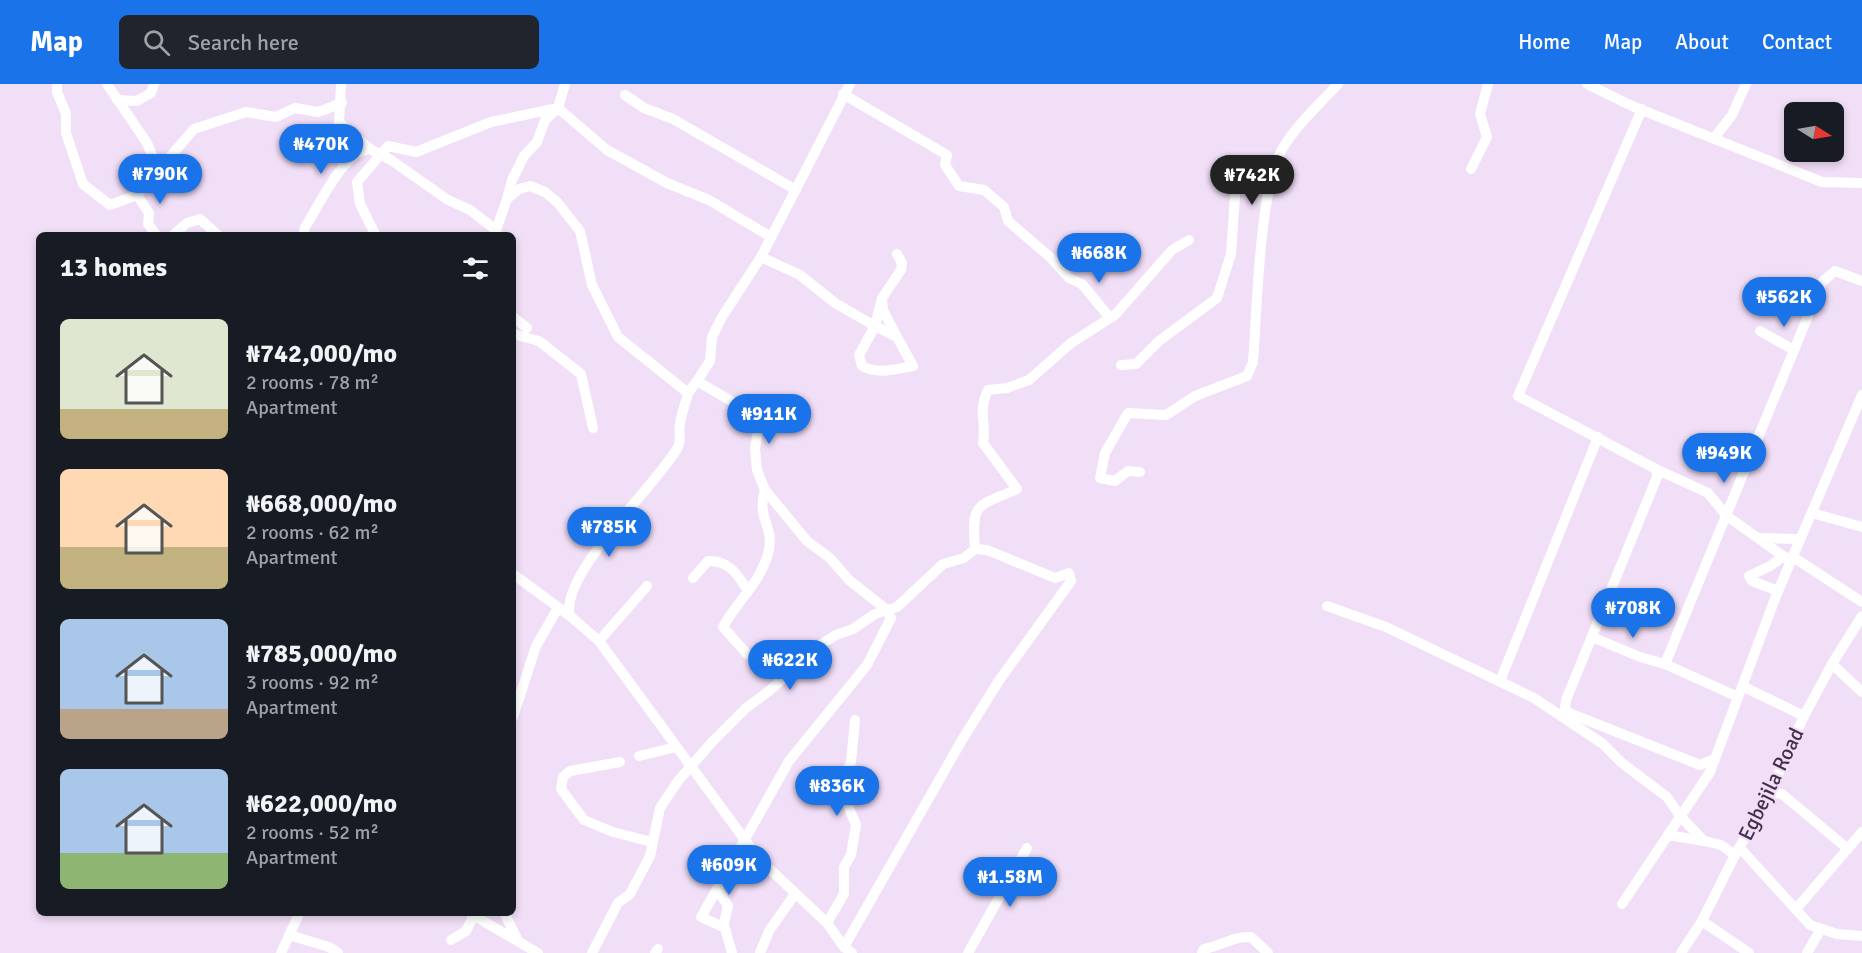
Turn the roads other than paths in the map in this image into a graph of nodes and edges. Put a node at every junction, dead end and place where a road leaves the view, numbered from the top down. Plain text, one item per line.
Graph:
1 (57, 84) edge
2 (107, 84) edge
3 (154, 84) edge
4 (341, 84) edge
5 (565, 84) edge
6 (850, 84) edge
7 (1338, 84) edge
8 (1488, 84) edge
9 (1587, 84) edge
10 (1746, 84) edge
11 (843, 94) junction
12 (625, 95) dead end
13 (117, 100) junction
14 (342, 103) junction
15 (558, 108) junction
16 (1642, 109) junction
17 (1715, 137) junction
18 (374, 152) junction
19 (1275, 166) junction
20 (1471, 169) dead end
21 (159, 172) junction
22 (1862, 183) edge
23 (796, 190) junction
24 (137, 195) junction
25 (507, 199) junction
26 (154, 232) edge
27 (177, 232) edge
28 (215, 232) edge
29 (304, 232) edge
30 (374, 232) edge
31 (495, 232) edge
32 (496, 232) edge
33 (771, 237) junction
34 (1190, 240) dead end
35 (897, 254) dead end
36 (761, 257) junction
37 (1862, 281) edge
38 (882, 298) junction
39 (1110, 318) junction
40 (516, 319) edge
41 (875, 326) junction
42 (527, 328) junction
43 (1760, 331) dead end
44 (516, 332) edge
45 (516, 334) edge
46 (897, 338) junction
47 (538, 341) junction
48 (1794, 350) junction
49 (1121, 365) dead end
50 (697, 381) junction
51 (688, 393) junction
52 (1862, 395) edge
53 (593, 428) dead end
54 (1598, 437) junction
55 (1656, 469) junction
56 (1140, 472) dead end
57 (765, 490) junction
58 (1812, 513) junction
59 (1726, 516) junction
60 (1862, 527) edge
61 (1761, 538) junction
62 (1800, 539) junction
63 (975, 549) junction
64 (1789, 558) junction
65 (516, 576) edge
66 (693, 578) dead end
67 (647, 586) dead end
68 (748, 591) junction
69 (1778, 591) junction
70 (1862, 602) edge
71 (1327, 606) dead end
72 (558, 608) junction
73 (888, 610) junction
74 (570, 616) junction
75 (1862, 616) edge
76 (1592, 637) junction
77 (599, 641) junction
78 (1665, 664) junction
79 (1832, 664) junction
80 (787, 674) junction
81 (1500, 681) junction
82 (1742, 686) junction
83 (1862, 692) edge
84 (516, 696) edge
85 (1738, 697) junction
86 (1804, 716) junction
87 (855, 720) dead end
88 (676, 747) junction
89 (639, 756) dead end
90 (1715, 759) junction
91 (620, 762) dead end
92 (691, 768) junction
93 (1771, 792) junction
94 (1680, 816) junction
95 (1862, 832) edge
96 (1668, 835) junction
97 (745, 841) junction
98 (1704, 841) junction
99 (652, 842) junction
100 (1027, 848) dead end
101 (1848, 849) junction
102 (1737, 852) junction
103 (759, 859) junction
104 (732, 861) junction
105 (717, 889) junction
106 (795, 894) junction
107 (1622, 904) dead end
108 (1796, 909) junction
109 (298, 916) edge
110 (472, 916) edge
111 (476, 916) edge
112 (506, 916) edge
113 (1702, 921) junction
114 (827, 923) junction
115 (723, 927) junction
116 (1821, 929) junction
117 (289, 935) junction
118 (1862, 936) edge
119 (451, 939) dead end
120 (520, 945) edge
121 (848, 950) edge
122 (1684, 952) edge
123 (281, 953) edge
124 (338, 953) edge
125 (538, 953) edge
126 (592, 953) edge
127 (732, 953) edge
128 (760, 953) edge
129 (968, 953) edge
130 (1202, 953) edge
131 (1268, 953) edge
132 (1749, 953) edge
133 (1807, 953) edge

1 - 24 street
2 - 13 street
3 - 13 street
4 - 14 street
5 - 15 street
6 - 11 street
7 - 19 street
8 - 20 street
9 - 16 street
10 - 17 street
11 - 23 street
11 - 39 street
12 - 23 street
13 - 21 street
14 - 18 street
14 - 21 street
15 - 18 street
15 - 25 street
15 - 33 street
16 - 17 street
16 - 54 street
17 - 22 street
18 - 29 street
18 - 30 street
18 - 31 street
19 - 49 street
19 - 56 street
21 - 24 street
23 - 33 street
24 - 26 street
25 - 32 street
25 - 51 street
27 - 28 street
33 - 36 street
34 - 39 street
35 - 38 street
36 - 41 street
36 - 50 street
37 - 48 street
38 - 41 street
38 - 46 street
39 - 63 street
40 - 42 street
41 - 46 street
41 - 46 street
42 - 44 street
42 - 47 street
43 - 48 street
45 - 47 street
47 - 53 street
48 - 59 street
50 - 51 street
50 - 57 street
51 - 74 street
52 - 58 street
54 - 55 street
54 - 81 street
55 - 59 street
55 - 76 street
57 - 68 street
57 - 73 street
58 - 60 street
58 - 62 street
59 - 61 street
59 - 78 street
61 - 62 street
61 - 64 street
62 - 64 street
63 - 73 street
63 - 121 street
64 - 69 street
64 - 69 street
64 - 70 street
65 - 72 street
66 - 68 street
67 - 77 street
68 - 80 street
69 - 82 street
71 - 81 street
72 - 74 street
72 - 84 street
73 - 80 street
73 - 97 street
74 - 77 street
75 - 79 street, Egbejila Road
76 - 78 street
76 - 90 street
77 - 88 street
78 - 85 street
79 - 83 street
79 - 86 street, Egbejila Road
80 - 92 street
81 - 94 street
82 - 85 street
82 - 86 street
85 - 90 street
86 - 93 street, Egbejila Road
87 - 114 street
88 - 89 street
88 - 92 street
90 - 94 street
91 - 99 street
92 - 97 street
92 - 99 street
93 - 101 street
93 - 102 street, Egbejila Road
94 - 96 street
94 - 98 street
95 - 101 street
96 - 98 street
96 - 107 street
97 - 103 street
97 - 104 street
98 - 102 street
99 - 126 street
100 - 129 street
101 - 108 street
102 - 108 street
102 - 113 street, Egbejila Road
103 - 104 street
103 - 106 street
104 - 105 street
105 - 115 street
105 - 115 street
106 - 114 street
106 - 128 street
108 - 116 street
109 - 117 street
110 - 119 street
111 - 120 street
112 - 120 street
113 - 122 street, Egbejila Road
113 - 132 street
114 - 121 street
115 - 127 street
116 - 118 street
116 - 133 street
117 - 123 street
117 - 124 street
120 - 125 street
130 - 131 street

